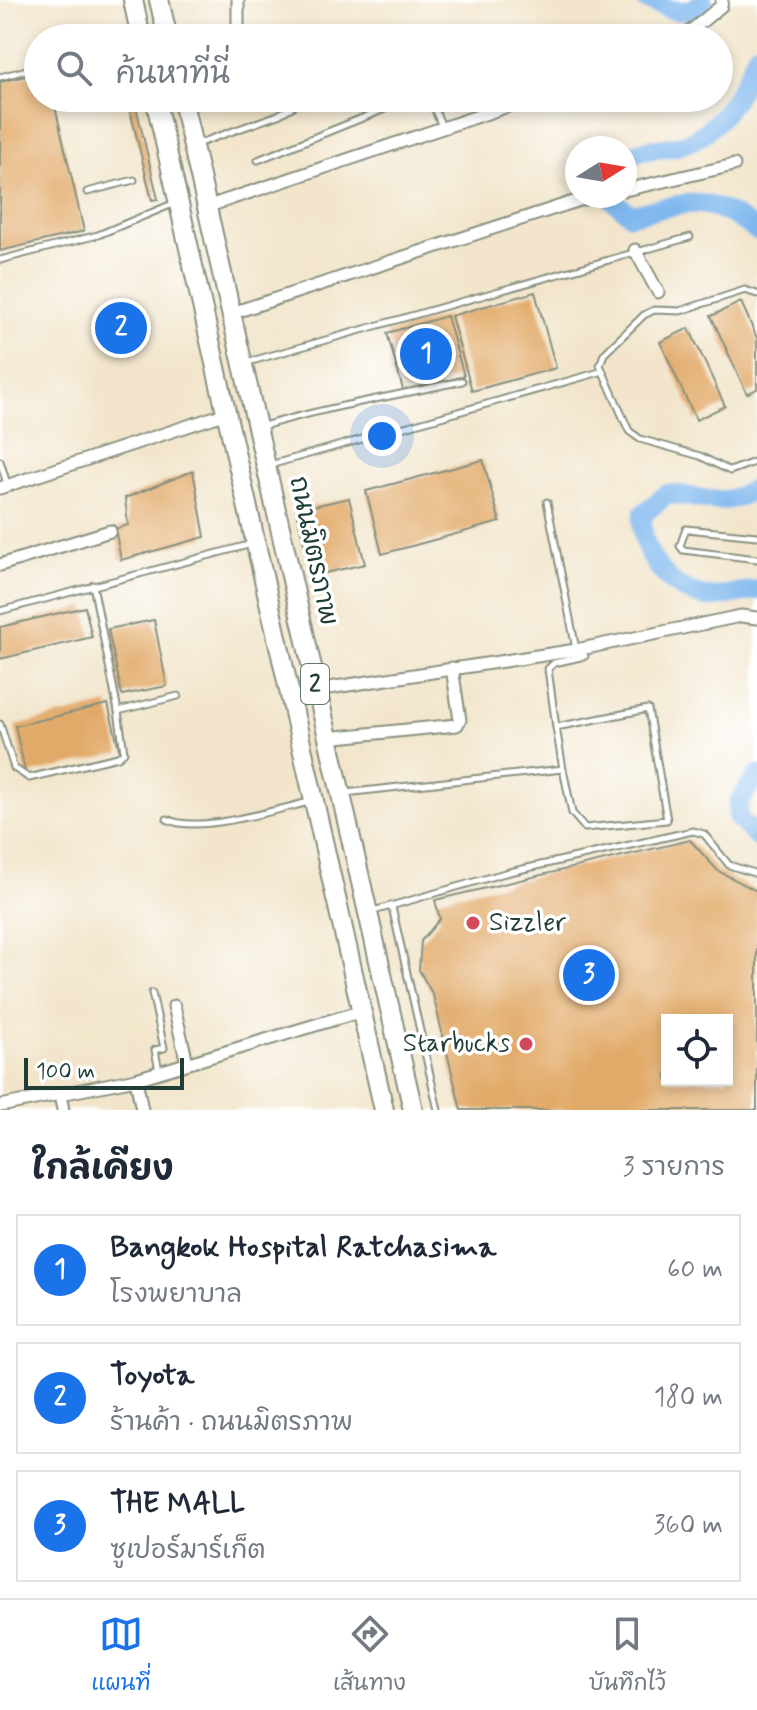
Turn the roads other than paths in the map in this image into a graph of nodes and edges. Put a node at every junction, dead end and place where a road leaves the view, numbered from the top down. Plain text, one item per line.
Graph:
1 (133, 0) edge
2 (159, 0) edge
3 (238, 0) edge
4 (722, 0) edge
5 (138, 24) edge
6 (165, 24) edge
7 (238, 24) edge
8 (699, 24) edge
9 (24, 71) edge
10 (0, 77) edge
11 (158, 112) edge
12 (185, 112) edge
13 (283, 112) edge
14 (377, 112) edge
15 (436, 112) edge
16 (490, 112) edge
17 (443, 128) junction
18 (192, 146) junction
19 (258, 160) dead end
20 (734, 165) dead end
21 (134, 180) dead end
22 (637, 187) edge
23 (87, 192) dead end
24 (180, 201) junction
25 (565, 205) edge
26 (206, 207) junction
27 (690, 237) dead end
28 (635, 250) junction
29 (0, 260) edge
30 (658, 292) dead end
31 (757, 294) edge
32 (232, 313) junction
33 (243, 363) junction
34 (600, 372) junction
35 (462, 381) dead end
36 (254, 407) junction
37 (227, 413) junction
38 (259, 427) junction
39 (0, 461) edge
40 (757, 461) edge
41 (267, 466) junction
42 (4, 486) edge
43 (547, 502) dead end
44 (110, 531) dead end
45 (757, 536) edge
46 (257, 542) junction
47 (757, 559) edge
48 (0, 565) edge
49 (93, 585) junction
50 (0, 611) edge
51 (757, 618) edge
52 (580, 653) junction
53 (452, 668) junction
54 (316, 690) junction
55 (178, 696) dead end
56 (118, 711) junction
57 (0, 724) edge
58 (556, 727) junction
59 (327, 738) junction
60 (563, 769) junction
61 (340, 793) junction
62 (315, 802) junction
63 (167, 819) dead end
64 (757, 874) edge
65 (392, 907) junction
66 (368, 912) junction
67 (152, 993) dead end
68 (174, 1006) dead end
69 (362, 1011) junction
70 (187, 1063) junction
71 (160, 1072) junction
72 (136, 1079) junction
73 (60, 1095) junction
74 (0, 1106) edge
75 (63, 1110) edge
76 (142, 1110) edge
77 (384, 1110) edge
78 (413, 1110) edge
79 (438, 1110) edge

1 - 5 highway
2 - 6 highway
3 - 7 street
4 - 8 street
9 - 10 lane
11 - 24 highway, ถนนมิตรภาพ / 2
12 - 18 highway, ถนนมิตรภาพ / 2
13 - 18 lane
14 - 19 lane
15 - 17 lane
16 - 17 street
17 - 26 street
18 - 26 highway, ถนนมิตรภาพ / 2
20 - 22 street
21 - 23 lane
24 - 29 lane
24 - 37 highway, ถนนมิตรภาพ / 2
25 - 32 street
26 - 32 highway, ถนนมิตรภาพ / 2
27 - 28 lane
28 - 30 street
28 - 33 lane
31 - 34 lane
32 - 33 highway, ถนนมิตรภาพ / 2
33 - 36 highway, ถนนมิตรภาพ / 2
34 - 40 lane
34 - 41 lane
35 - 38 lane
36 - 37 highway
36 - 38 highway, ถนนมิตรภาพ / 2
37 - 42 street
37 - 46 highway, ถนนมิตรภาพ / 2
38 - 41 highway, ถนนมิตรภาพ / 2
39 - 42 lane
41 - 54 highway, ถนนมิตรภาพ / 2
43 - 52 lane
44 - 48 street
45 - 47 lane
46 - 49 lane
46 - 62 highway, ถนนมิตรภาพ / 2
49 - 50 lane
49 - 56 lane
51 - 52 street
52 - 53 street
52 - 58 lane
53 - 54 street
53 - 59 street
54 - 59 highway, ถนนมิตรภาพ / 2
55 - 56 lane
56 - 57 lane
58 - 60 lane
58 - 60 lane
59 - 61 highway, ถนนมิตรภาพ / 2
60 - 61 lane
61 - 66 highway, ถนนมิตรภาพ / 2
62 - 63 lane
62 - 69 highway, ถนนมิตรภาพ / 2
64 - 65 lane
65 - 66 lane
65 - 79 lane
66 - 78 highway, ถนนมิตรภาพ / 2
67 - 71 lane
68 - 70 street
69 - 70 street
69 - 77 highway, ถนนมิตรภาพ / 2
70 - 71 street
71 - 72 street
72 - 73 street
72 - 76 street
73 - 74 street
73 - 75 street

